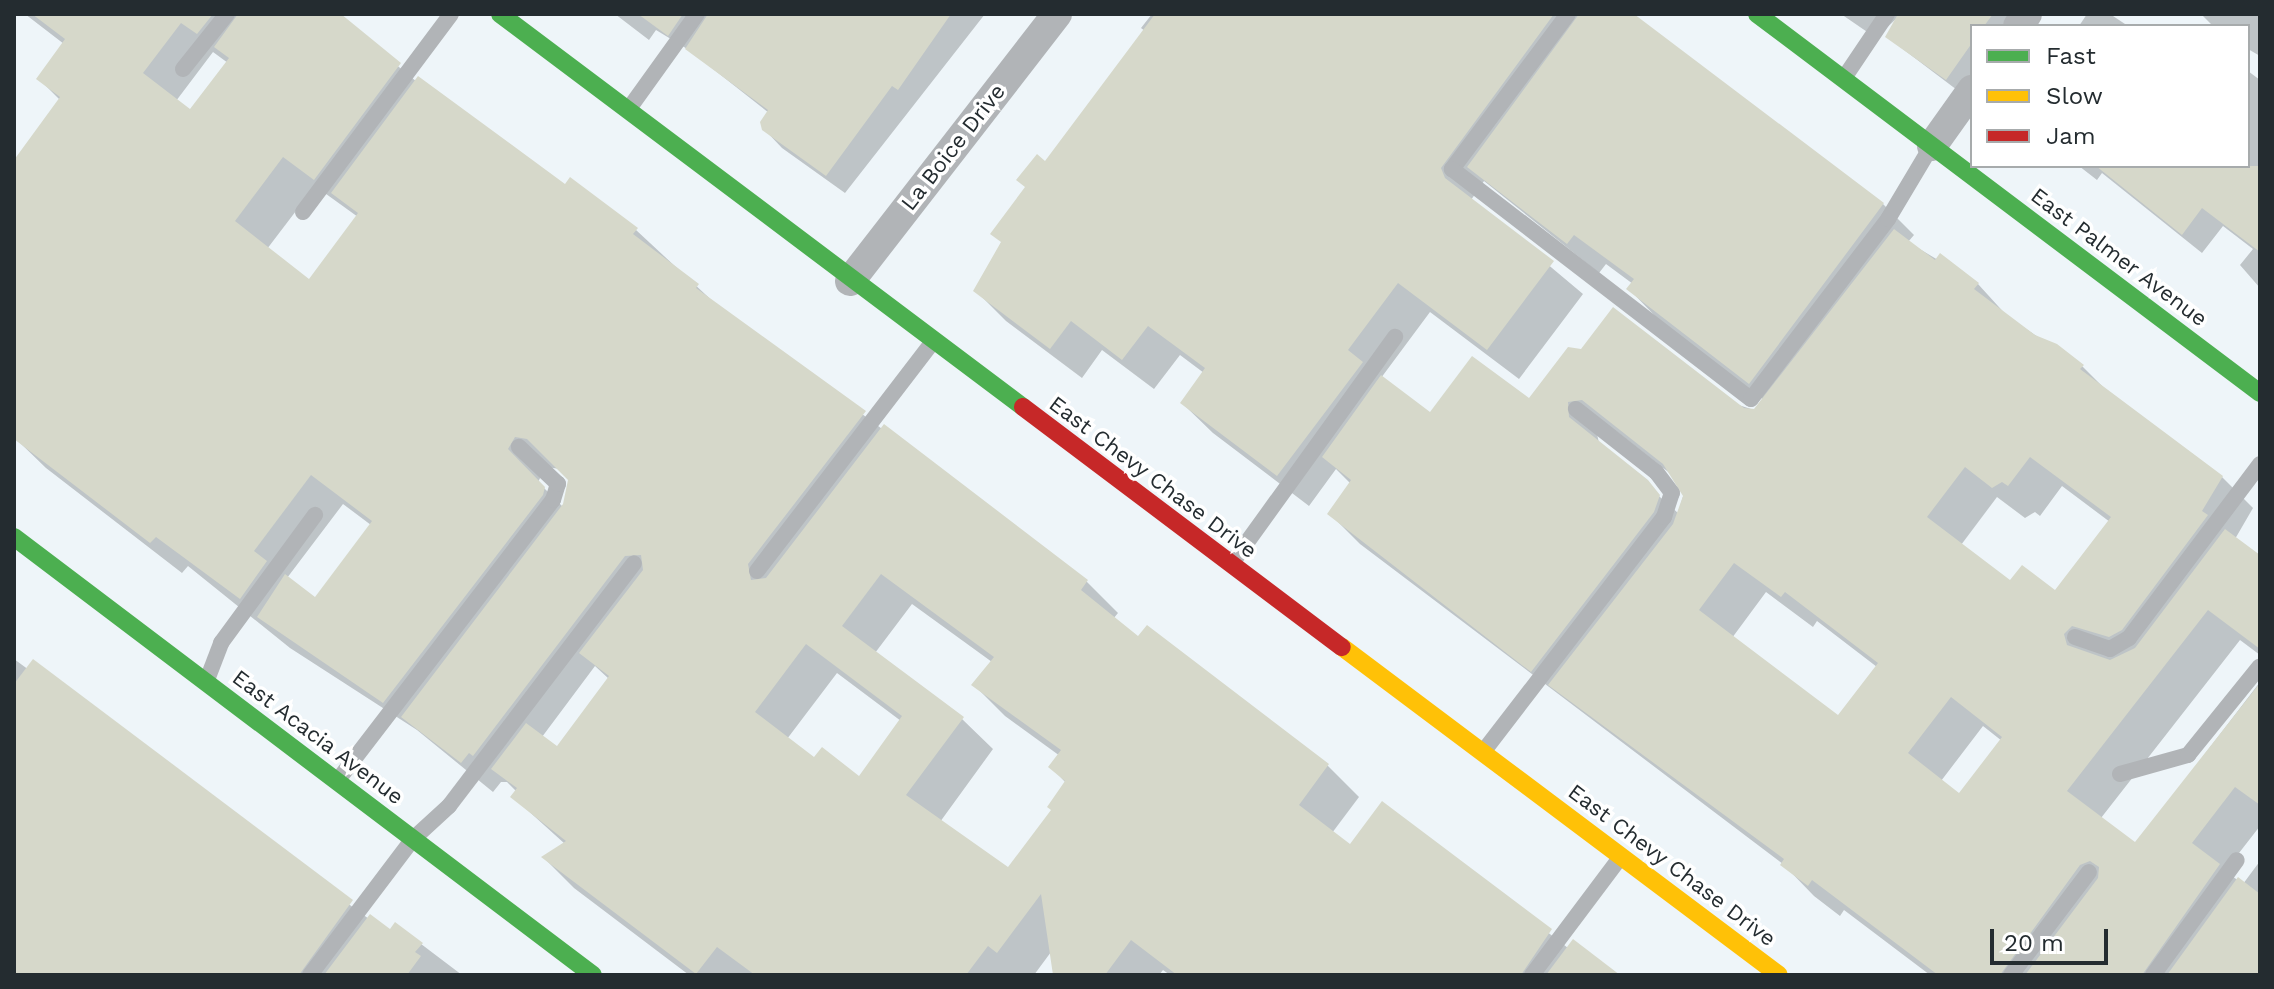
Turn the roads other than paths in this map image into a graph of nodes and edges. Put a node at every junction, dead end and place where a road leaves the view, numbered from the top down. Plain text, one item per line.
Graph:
1 (227, 14) edge
2 (451, 14) edge
3 (500, 14) edge
4 (697, 14) edge
5 (1057, 14) edge
6 (1568, 14) edge
7 (1757, 14) edge
8 (1887, 14) edge
9 (183, 69) dead end
10 (1844, 79) junction
11 (1970, 93) edge
12 (627, 111) junction
13 (1932, 146) junction
14 (303, 212) dead end
15 (850, 281) junction
16 (1395, 337) dead end
17 (933, 342) junction
18 (2258, 387) edge
19 (1576, 409) dead end
20 (519, 447) dead end
21 (2260, 464) edge
22 (315, 515) dead end
23 (14, 537) edge
24 (634, 563) dead end
25 (1230, 565) junction
26 (757, 571) dead end
27 (2075, 637) dead end
28 (2260, 666) edge
29 (206, 682) junction
30 (1482, 753) junction
31 (2120, 774) dead end
32 (337, 781) junction
33 (413, 839) junction
34 (1621, 857) junction
35 (2237, 860) dead end
36 (2089, 872) dead end
37 (310, 975) edge
38 (593, 975) edge
39 (1532, 975) edge
40 (1779, 975) edge
41 (2011, 975) edge
42 (2153, 975) edge

1 - 9 lane
2 - 14 lane
3 - 12 main road, East Chevy Chase Drive
4 - 12 lane
5 - 15 street, La Boice Drive
6 - 13 lane
7 - 10 main road, East Palmer Avenue
8 - 10 lane
10 - 13 main road, East Palmer Avenue
11 - 13 street
12 - 15 main road, East Chevy Chase Drive
13 - 18 main road, East Palmer Avenue
15 - 17 main road, East Chevy Chase Drive
16 - 25 lane
17 - 25 main road, East Chevy Chase Drive
17 - 26 lane
19 - 30 lane
20 - 32 lane
21 - 27 lane
22 - 29 lane
23 - 29 main road, East Acacia Avenue
24 - 33 lane
25 - 30 main road, East Chevy Chase Drive
28 - 31 lane
29 - 32 main road, East Acacia Avenue
30 - 34 main road, East Chevy Chase Drive
32 - 33 main road, East Acacia Avenue
33 - 37 lane
33 - 38 main road, East Acacia Avenue
34 - 39 lane
34 - 40 main road, East Chevy Chase Drive
35 - 42 lane
36 - 41 lane

